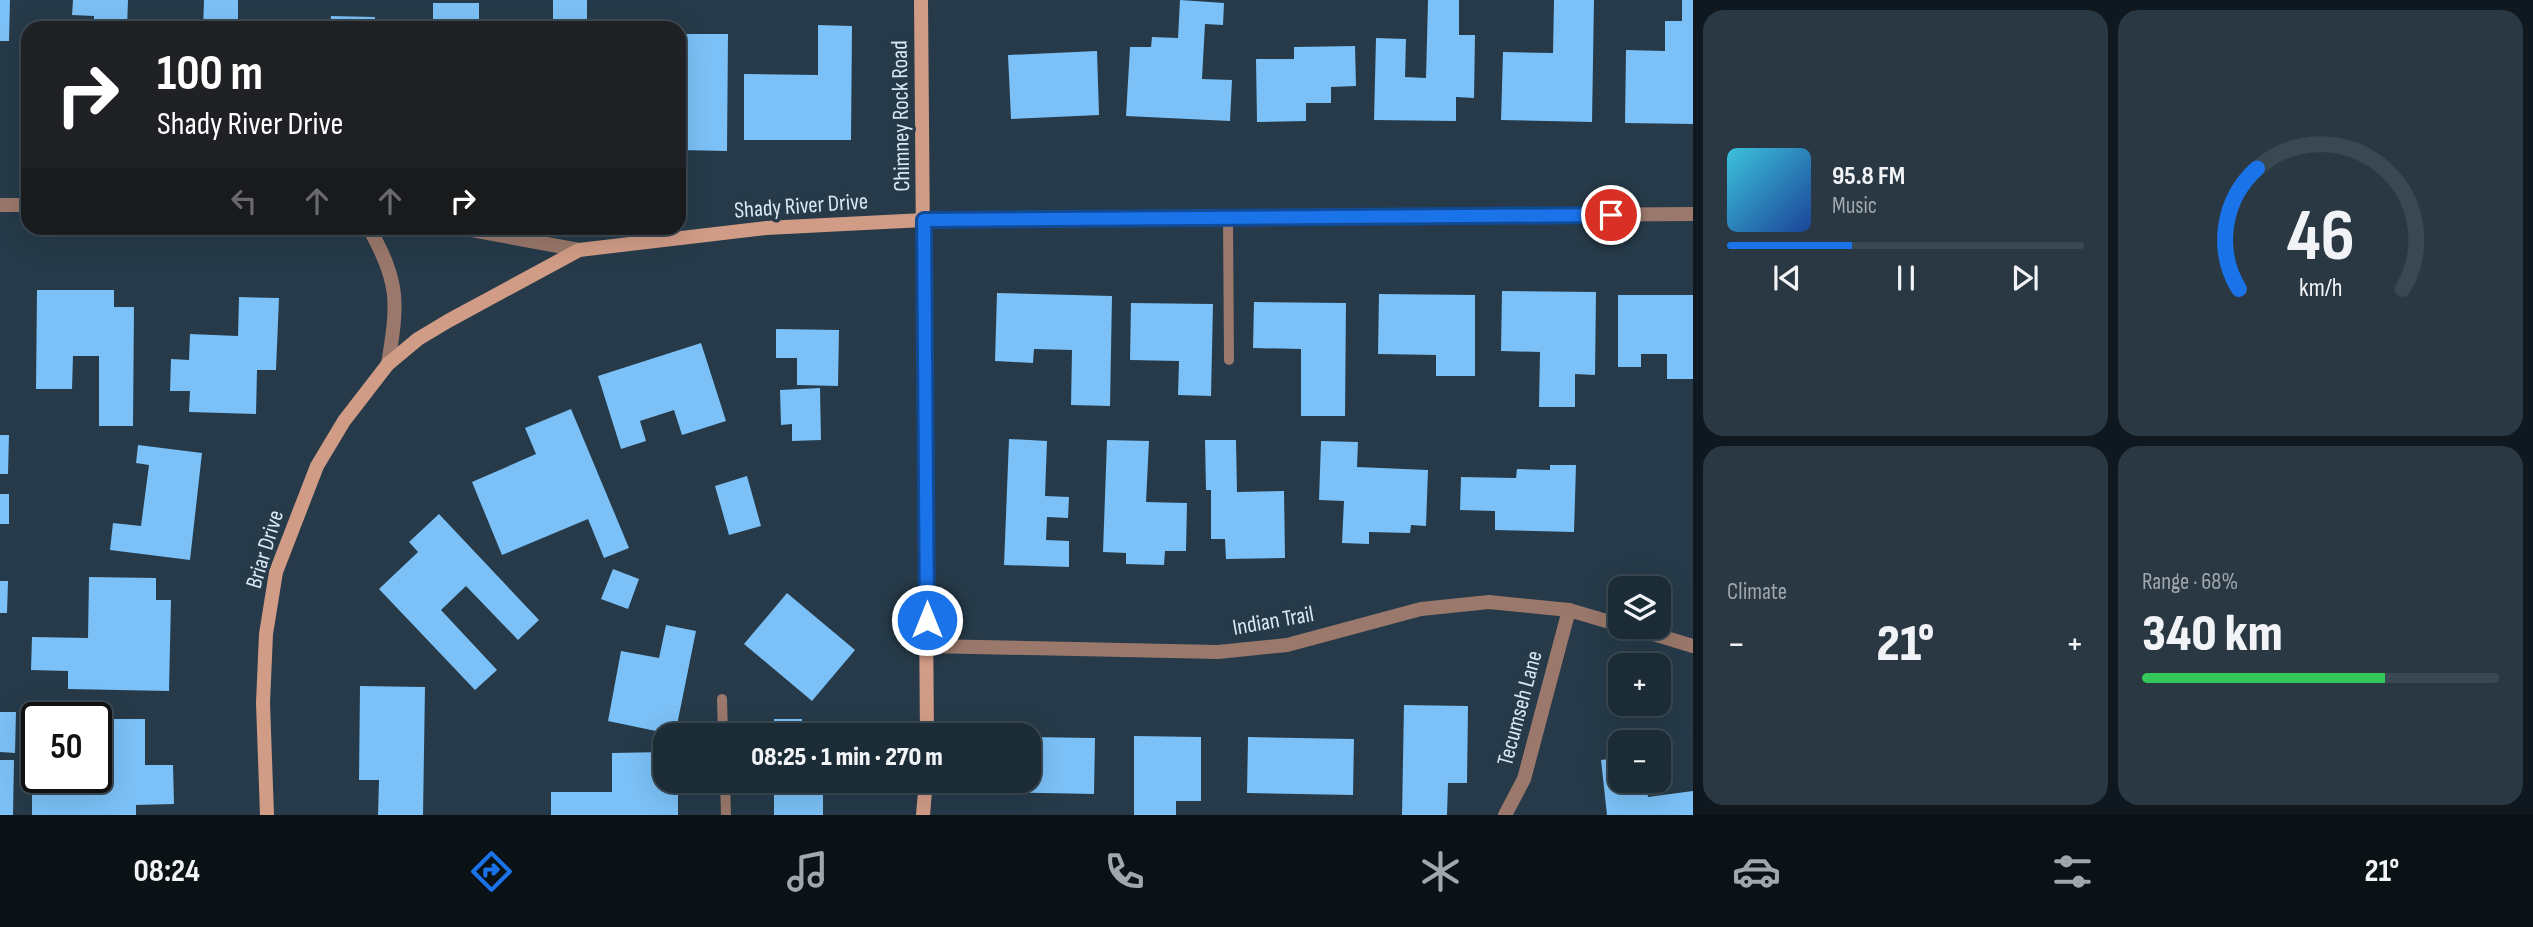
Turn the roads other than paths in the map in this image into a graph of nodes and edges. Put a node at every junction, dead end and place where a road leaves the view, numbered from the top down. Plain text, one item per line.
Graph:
1 (921, 0) edge
2 (0, 205) edge
3 (21, 205) edge
4 (1693, 214) edge
5 (1228, 218) junction
6 (924, 220) junction
7 (373, 235) edge
8 (499, 235) edge
9 (579, 250) junction
10 (1229, 360) dead end
11 (388, 364) junction
12 (1569, 610) junction
13 (1608, 621) edge
14 (1670, 639) edge
15 (927, 646) junction
16 (1693, 646) edge
17 (722, 699) dead end
18 (723, 723) edge
19 (927, 723) edge
20 (725, 793) edge
21 (925, 793) edge
22 (267, 815) edge
23 (726, 815) edge
24 (923, 815) edge
25 (1506, 815) edge

1 - 6 street, Chimney Rock Road
2 - 3 street
4 - 5 street, Shady River Drive
5 - 6 street, Shady River Drive
5 - 10 lane
6 - 9 street, Shady River Drive
6 - 15 street, Chimney Rock Road
7 - 11 street, Briar Drive
8 - 9 street, Shady River Drive
9 - 11 street, Briar Drive
11 - 22 street, Briar Drive
12 - 13 street, Indian Trail
12 - 15 street, Indian Trail
12 - 25 street, Tecumseh Lane
14 - 16 street
15 - 19 street, Chimney Rock Road
17 - 18 lane
20 - 23 lane
21 - 24 street

